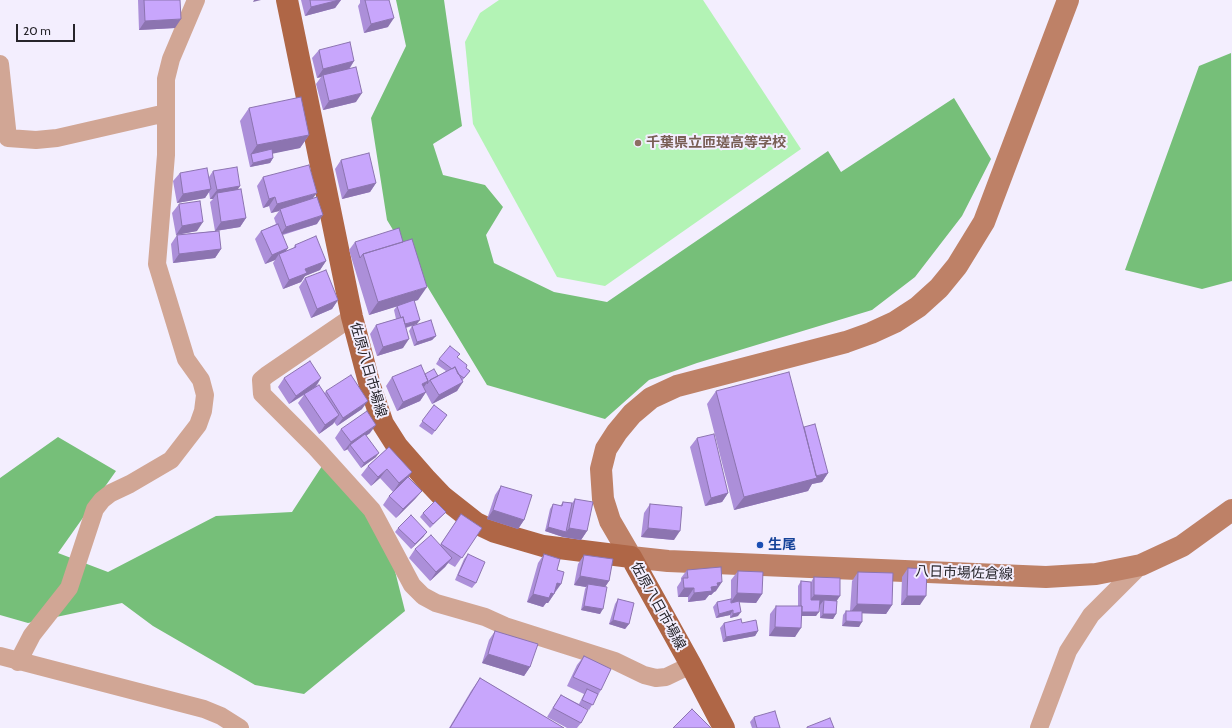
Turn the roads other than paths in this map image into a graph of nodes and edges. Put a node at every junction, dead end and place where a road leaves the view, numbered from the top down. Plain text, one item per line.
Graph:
1 (196, 0) edge
2 (287, 0) edge
3 (1068, 0) edge
4 (0, 64) edge
5 (166, 113) junction
6 (352, 317) junction
7 (1232, 510) edge
8 (631, 557) junction
9 (1141, 566) junction
10 (0, 656) edge
11 (18, 662) junction
12 (691, 665) junction
13 (240, 728) edge
14 (724, 728) edge
15 (1040, 728) edge

1 - 5 street
2 - 6 main road, 佐原八日市場線
3 - 8 street
4 - 5 street
5 - 11 street
6 - 8 main road, 佐原八日市場線
6 - 12 street
7 - 9 street, 八日市場佐倉線
8 - 9 street, 八日市場佐倉線
8 - 12 main road, 佐原八日市場線
9 - 15 street
10 - 11 street
11 - 13 street
12 - 14 main road, 佐原八日市場線

